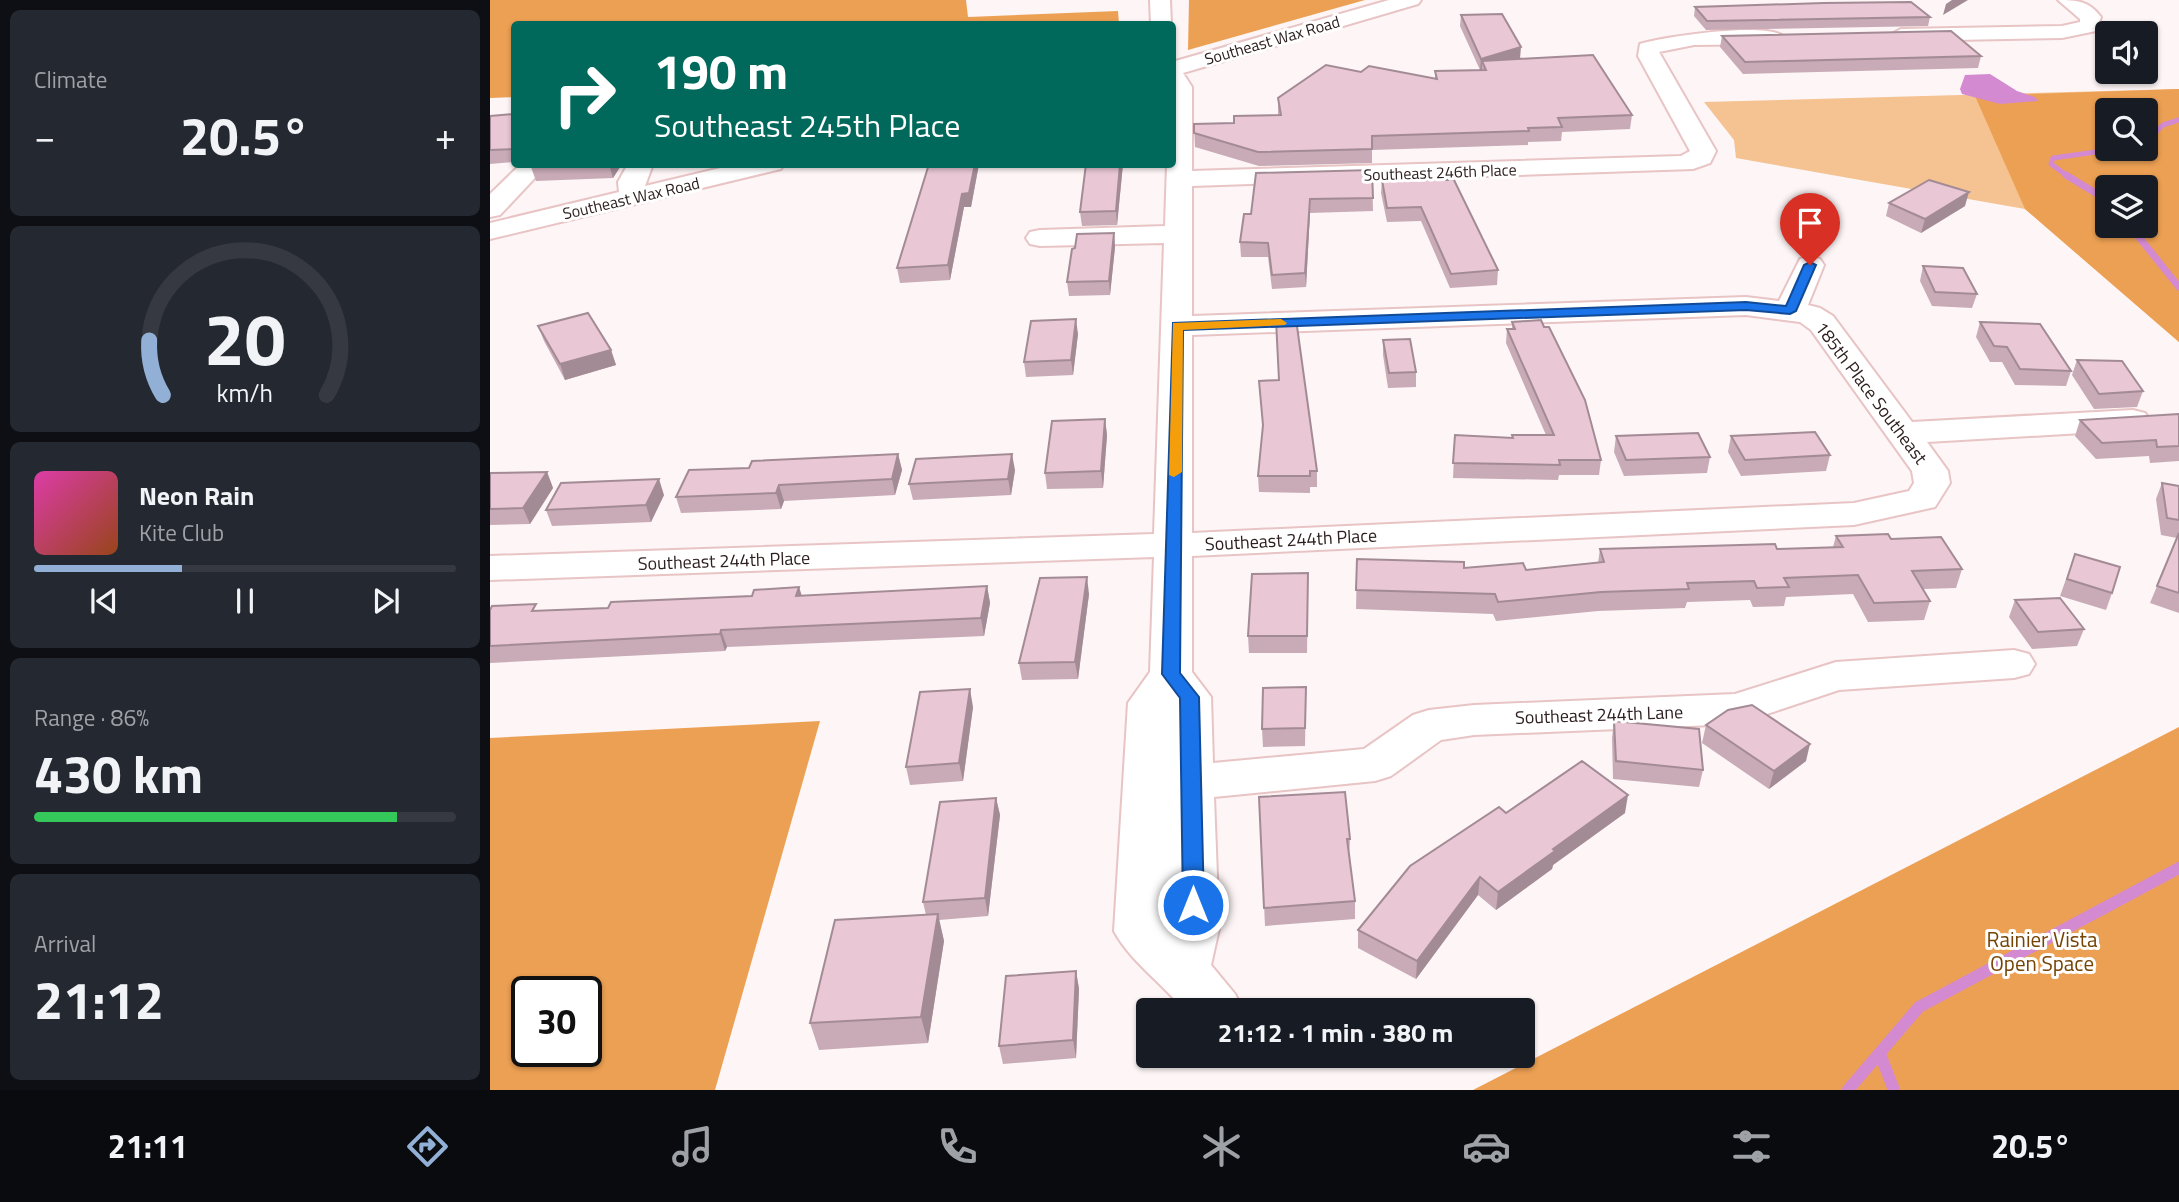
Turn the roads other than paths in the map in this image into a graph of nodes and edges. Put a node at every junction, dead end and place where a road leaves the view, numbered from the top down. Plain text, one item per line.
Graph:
1 (1160, 0) edge
2 (1411, 0) edge
3 (2068, 0) edge
4 (1161, 21) edge
5 (1885, 35) edge
6 (1791, 37) edge
7 (1176, 70) edge
8 (1176, 78) edge
9 (532, 168) edge
10 (640, 168) edge
11 (755, 168) edge
12 (1180, 179) junction
13 (633, 197) junction
14 (490, 209) edge
15 (490, 231) edge
16 (1179, 234) junction
17 (1040, 238) dead end
18 (1810, 265) dead end
19 (1790, 311) junction
20 (1177, 326) junction
21 (2163, 418) edge
22 (1902, 433) junction
23 (1922, 499) joint
24 (1173, 545) junction
25 (490, 568) edge
26 (2014, 664) dead end
27 (1171, 674) junction
28 (1192, 782) junction
29 (1183, 970) junction
30 (1206, 998) edge

1 - 4 street
2 - 7 street, Southeast Wax Road
3 - 5 street
6 - 12 street, Southeast 246th Place
8 - 12 street
9 - 14 street
10 - 13 street
11 - 13 street, Southeast Wax Road
12 - 16 street
13 - 15 street, Southeast Wax Road
16 - 17 street
16 - 20 street
18 - 19 street
19 - 20 street, 185th Place Southeast
19 - 22 street, 185th Place Southeast
20 - 24 street
21 - 22 street
22 - 23 street, 185th Place Southeast
23 - 24 street, Southeast 244th Place
24 - 25 street, Southeast 244th Place
24 - 27 street
26 - 28 street, Southeast 244th Lane
27 - 28 street
27 - 29 street
28 - 29 street
29 - 30 street

